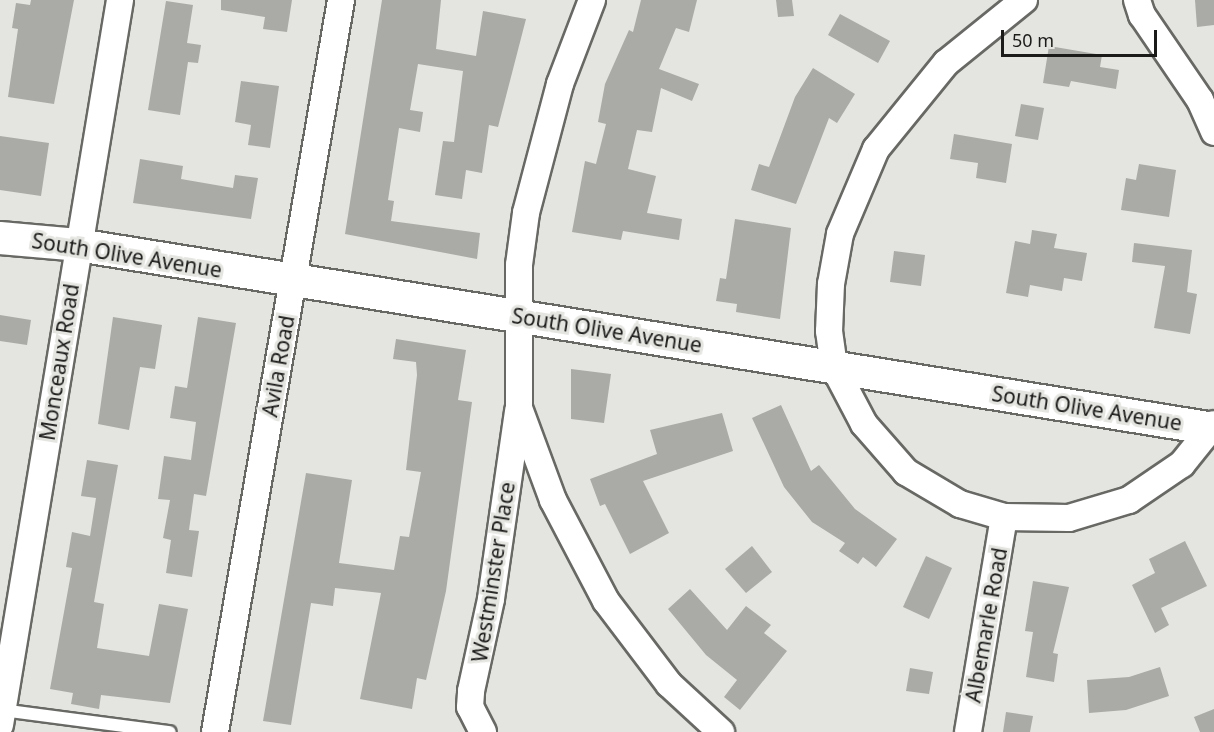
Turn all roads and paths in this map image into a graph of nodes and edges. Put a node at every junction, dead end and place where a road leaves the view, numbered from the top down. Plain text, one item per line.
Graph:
1 (120, 0) edge
2 (341, 0) edge
3 (592, 0) edge
4 (1024, 0) edge
5 (1137, 0) edge
6 (1214, 132) edge
7 (0, 238) edge
8 (78, 245) junction
9 (293, 281) junction
10 (518, 316) junction
11 (834, 367) junction
12 (519, 408) junction
13 (1213, 427) edge
14 (1004, 517) junction
15 (1, 713) edge
16 (79, 719) junction
17 (77, 732) edge
18 (170, 732) edge
19 (216, 732) edge
20 (483, 732) edge
21 (721, 732) edge
22 (968, 732) edge

1 - 8 street, Monceaux Road
2 - 9 street, Avila Road
3 - 10 street
4 - 11 street
5 - 6 street
7 - 8 street, South Olive Avenue
8 - 9 street, South Olive Avenue
8 - 15 street, Monceaux Road
9 - 10 street, South Olive Avenue
9 - 19 street, Avila Road
10 - 11 street, South Olive Avenue
10 - 12 street
11 - 13 street, South Olive Avenue
11 - 14 street
12 - 20 street, Westminster Place
12 - 21 street
13 - 14 street
14 - 22 street, Albemarle Road
15 - 16 lane
16 - 17 lane
16 - 18 lane

